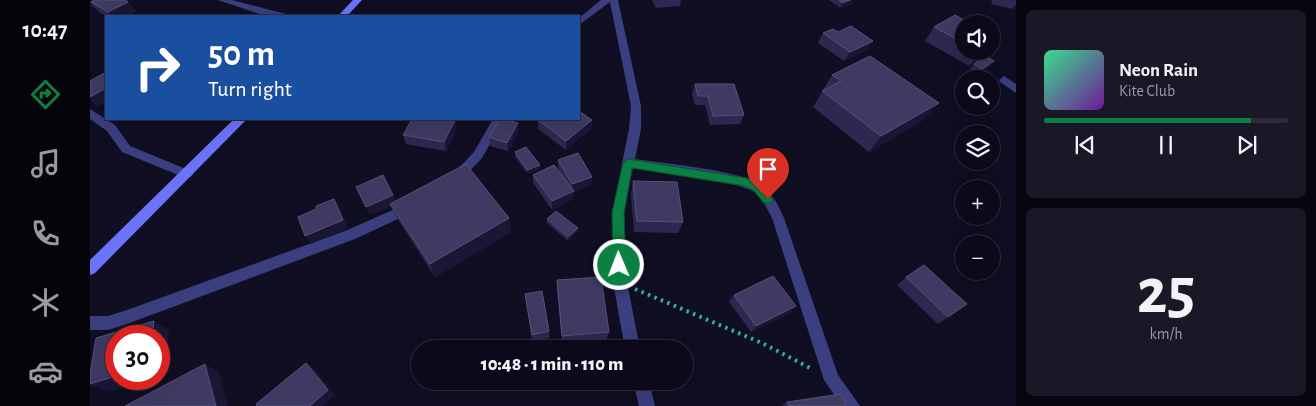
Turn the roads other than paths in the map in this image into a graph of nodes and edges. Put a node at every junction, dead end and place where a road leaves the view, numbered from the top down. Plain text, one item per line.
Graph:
1 (222, 0) edge
2 (358, 0) edge
3 (608, 0) edge
4 (614, 0) edge
5 (279, 15) edge
6 (343, 15) edge
7 (580, 21) edge
8 (1004, 80) dead end
9 (1016, 89) edge
10 (90, 113) edge
11 (240, 120) edge
12 (497, 120) edge
13 (628, 163) junction
14 (187, 174) junction
15 (449, 183) edge
16 (421, 202) edge
17 (90, 269) edge
18 (90, 323) edge
19 (632, 340) edge
20 (643, 390) edge
21 (647, 406) edge
22 (852, 406) edge

1 - 5 street
2 - 6 street
3 - 7 street
4 - 13 street
8 - 9 street
10 - 14 street
11 - 14 street
12 - 15 street
13 - 19 street
13 - 22 street
14 - 17 street
16 - 18 street
20 - 21 street

